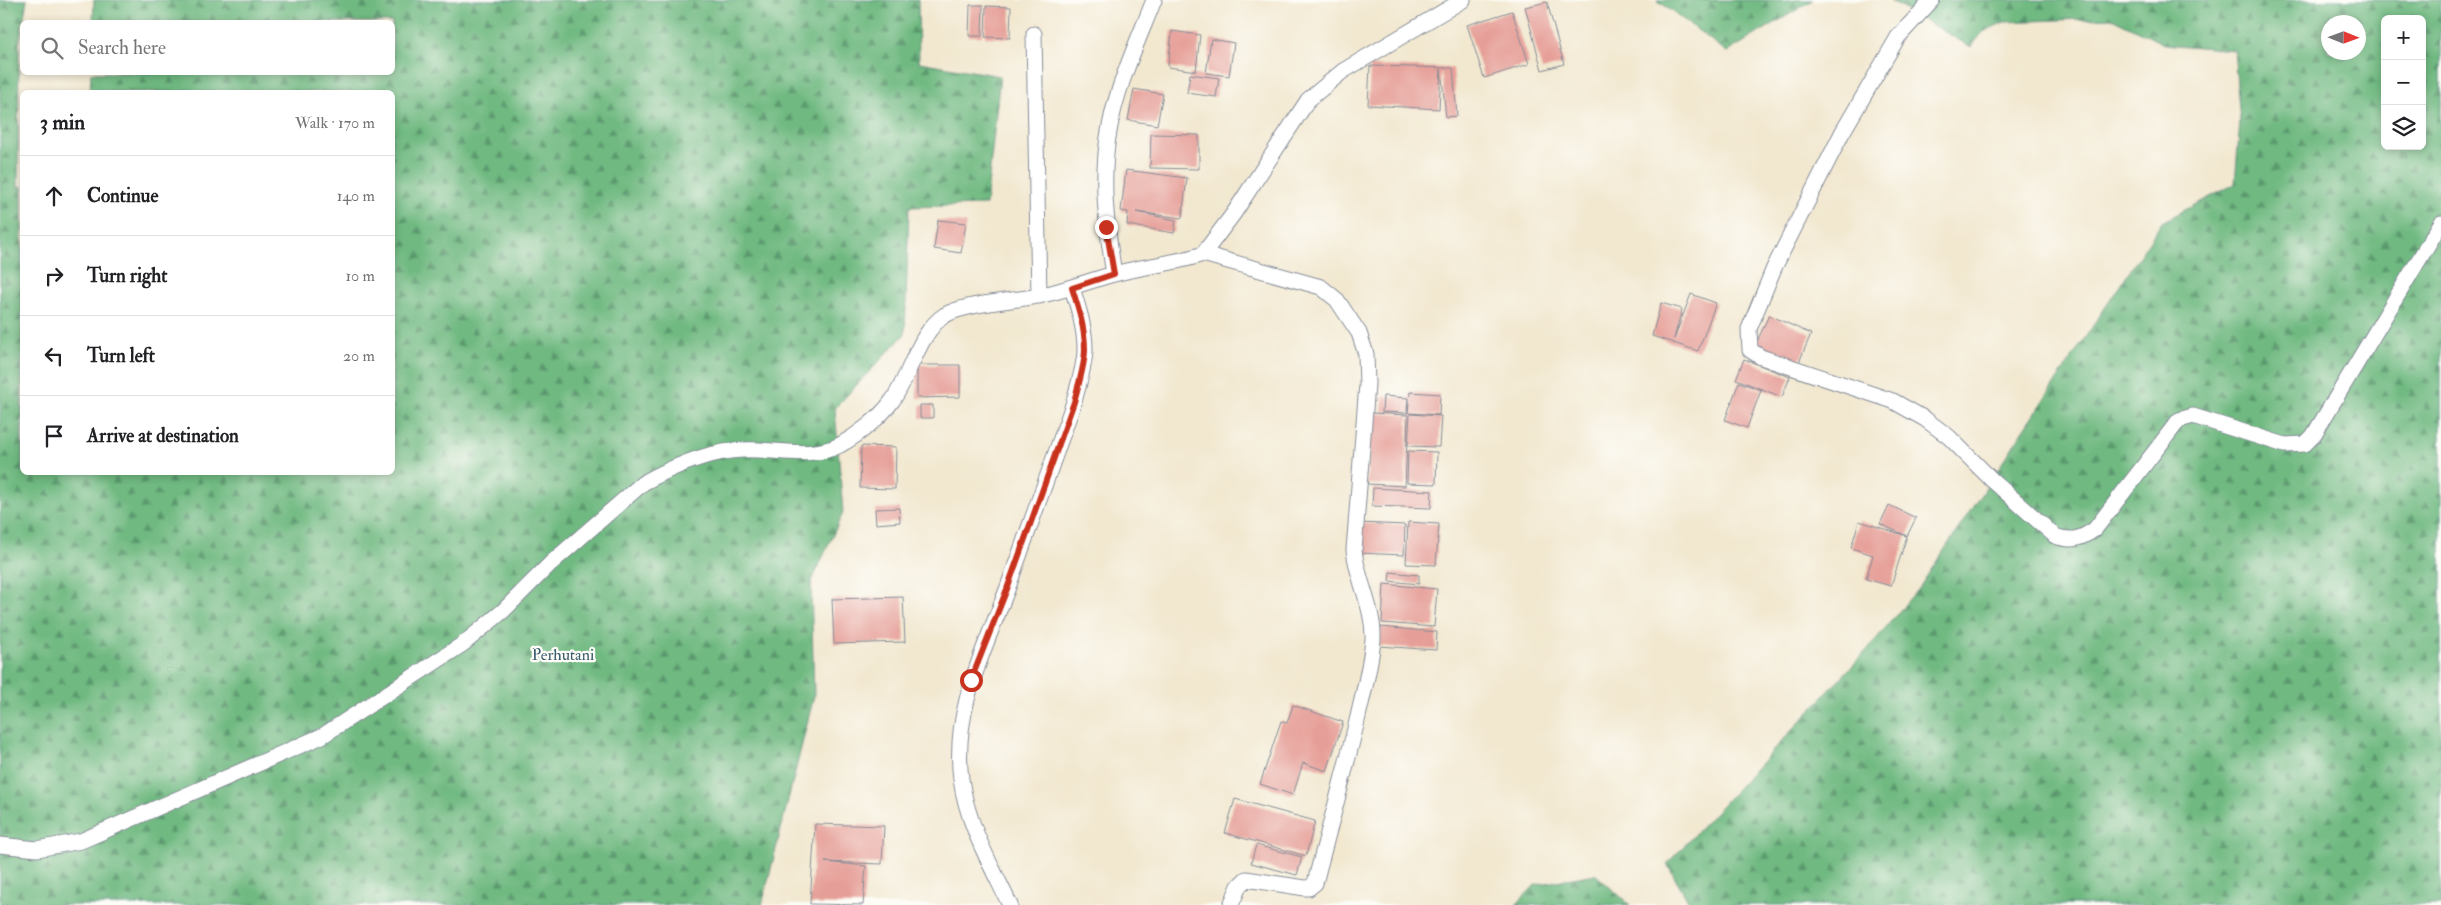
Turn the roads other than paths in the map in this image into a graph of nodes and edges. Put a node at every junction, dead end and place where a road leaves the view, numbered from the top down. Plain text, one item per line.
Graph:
1 (1154, 0) edge
2 (1463, 0) edge
3 (1932, 0) edge
4 (1034, 34) dead end
5 (2441, 223) edge
6 (1203, 254) junction
7 (1114, 274) junction
8 (1072, 288) junction
9 (1039, 296) junction
10 (0, 845) edge
11 (1010, 905) edge
12 (1231, 905) edge

1 - 7 street
2 - 6 street
3 - 5 street
4 - 9 street
6 - 7 street
6 - 12 street
7 - 8 street
8 - 9 street
8 - 11 street
9 - 10 street

